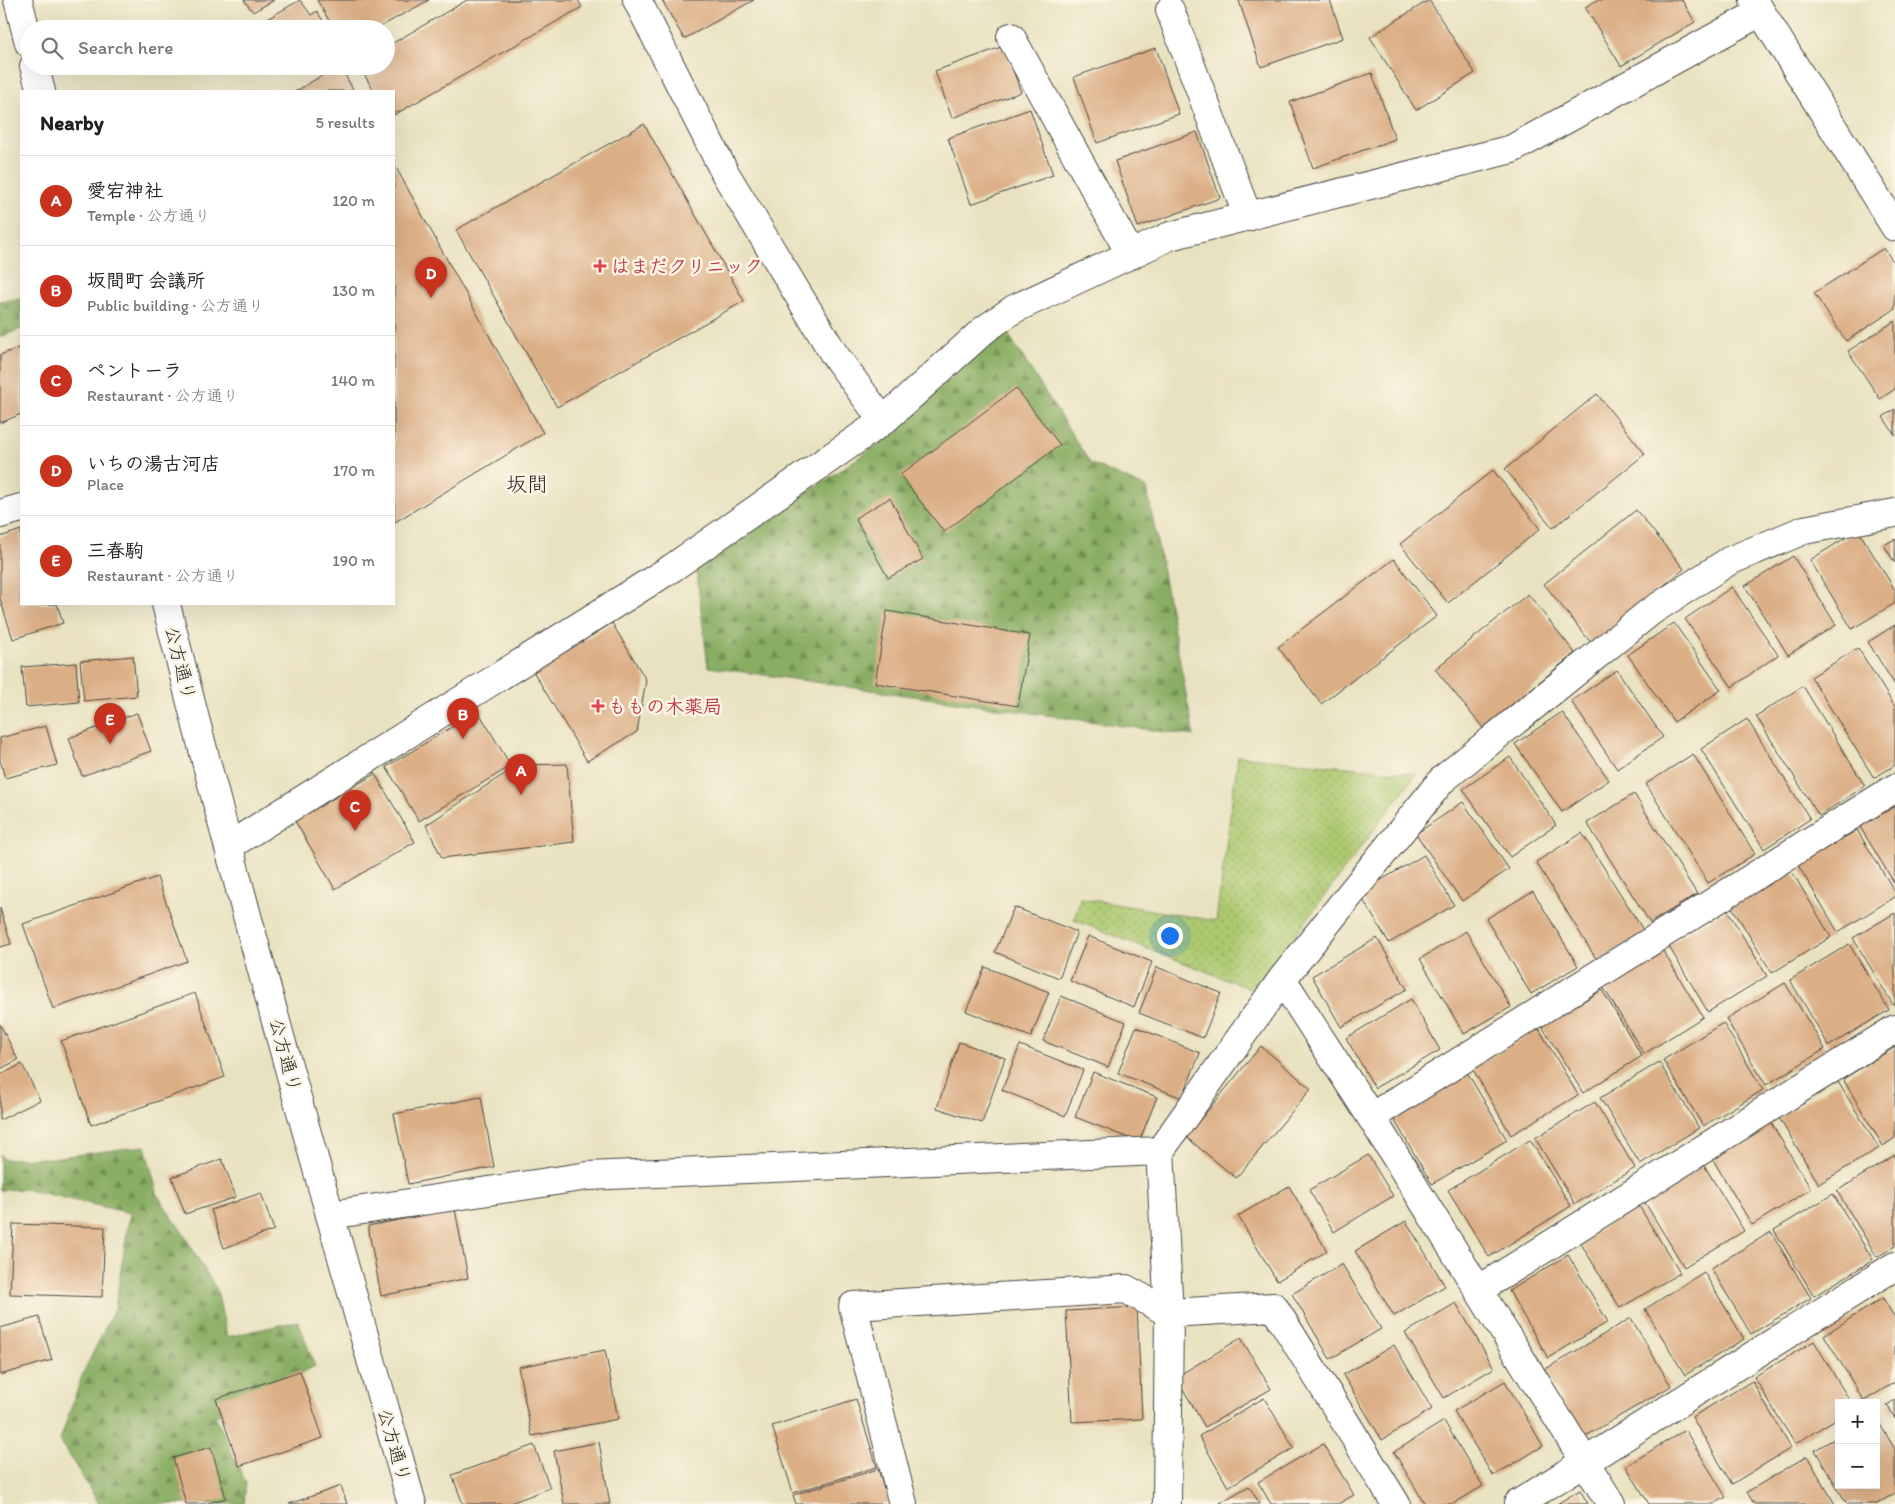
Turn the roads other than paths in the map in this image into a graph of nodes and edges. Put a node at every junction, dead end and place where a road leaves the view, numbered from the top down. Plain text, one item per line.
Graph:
1 (18, 0) edge
2 (638, 0) edge
3 (1758, 6) edge
4 (1170, 10) dead end
5 (23, 20) edge
6 (1011, 37) dead end
7 (36, 75) edge
8 (40, 90) edge
9 (1248, 217) junction
10 (1895, 228) edge
11 (1131, 255) junction
12 (884, 421) junction
13 (20, 508) edge
14 (1895, 513) edge
15 (0, 514) edge
16 (166, 605) edge
17 (1895, 788) edge
18 (229, 846) junction
19 (1282, 979) junction
20 (1895, 1029) edge
21 (1371, 1117) junction
22 (1160, 1151) junction
23 (330, 1215) junction
24 (1895, 1266) edge
25 (1478, 1290) junction
26 (1169, 1313) junction
27 (1584, 1461) junction
28 (412, 1504) edge
29 (903, 1504) edge
30 (1167, 1504) edge
31 (1396, 1504) edge
32 (1518, 1504) edge
33 (1612, 1504) edge

1 - 5 street
2 - 12 street
3 - 9 street
3 - 10 street
4 - 9 street
6 - 11 street
7 - 8 street
9 - 11 street
11 - 12 street
12 - 18 street
13 - 15 street
14 - 19 street
16 - 18 street, 公方通り
17 - 21 street
18 - 23 street, 公方通り
19 - 21 street
19 - 22 street
20 - 25 street
21 - 25 street
22 - 23 street
22 - 26 street
23 - 28 street, 公方通り
24 - 27 street
25 - 27 street
26 - 29 street
26 - 30 street
26 - 31 street
27 - 32 street
27 - 33 street

